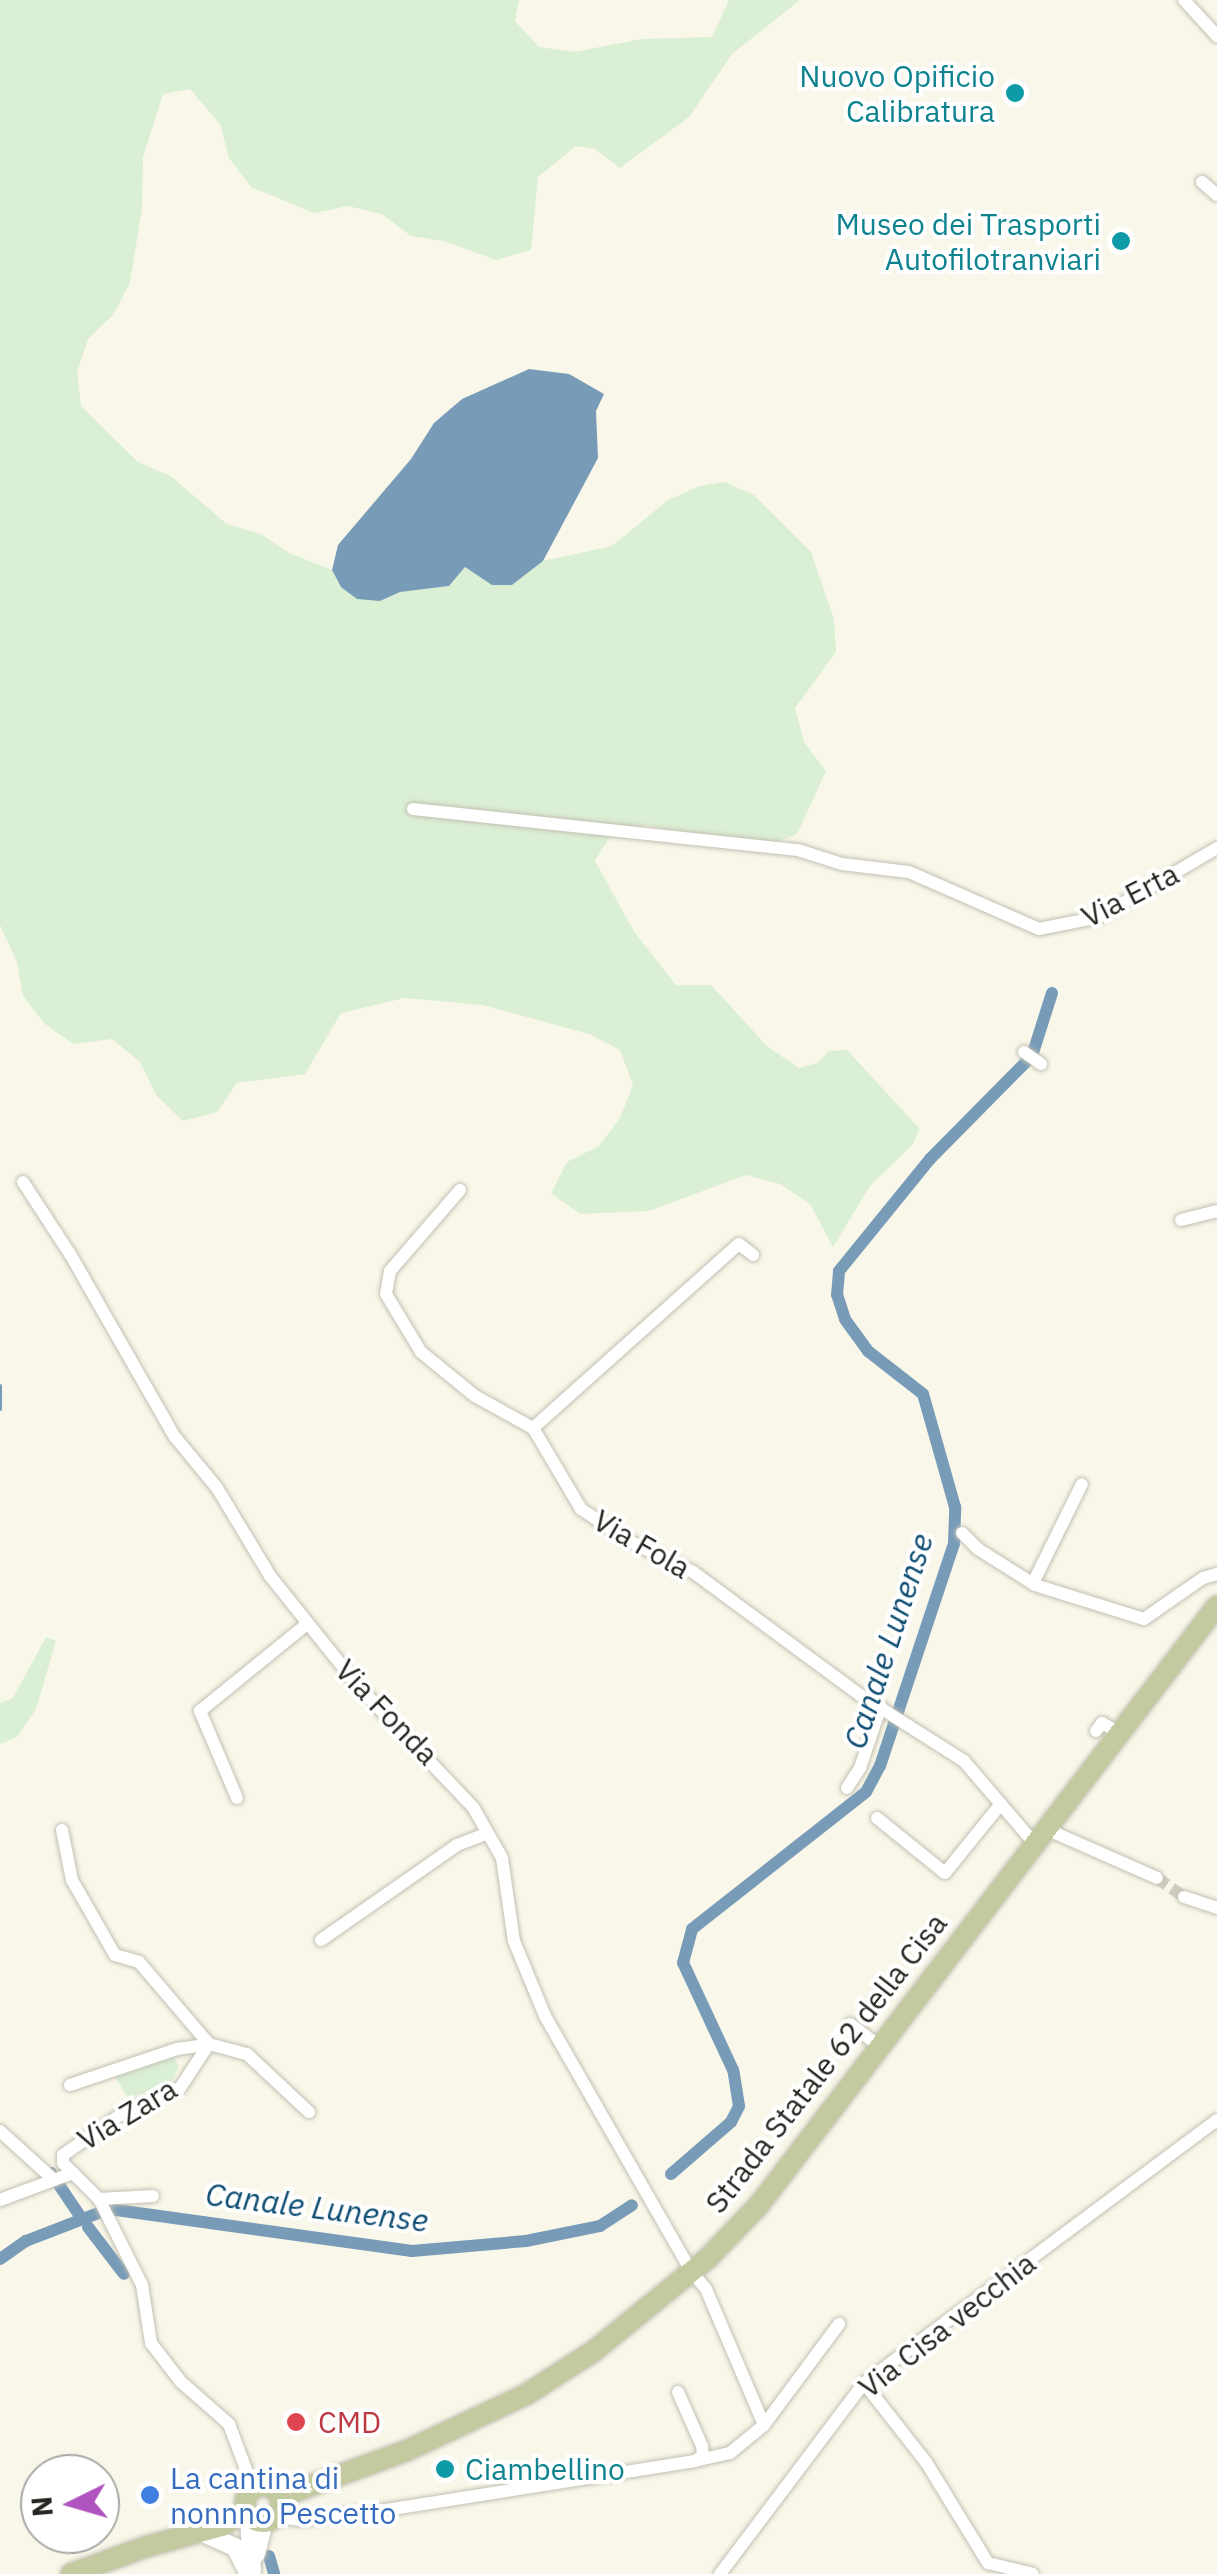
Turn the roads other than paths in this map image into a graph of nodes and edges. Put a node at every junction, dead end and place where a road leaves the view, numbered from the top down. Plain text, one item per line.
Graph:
1 (1184, 0) edge
2 (1217, 36) edge
3 (1202, 182) dead end
4 (1217, 196) edge
5 (412, 809) dead end
6 (1217, 848) edge
7 (1024, 1052) dead end
8 (1041, 1064) dead end
9 (22, 1182) dead end
10 (460, 1190) dead end
11 (1217, 1211) edge
12 (1181, 1220) dead end
13 (753, 1255) dead end
14 (533, 1428) junction
15 (1082, 1484) dead end
16 (962, 1533) dead end
17 (1217, 1574) edge
18 (1033, 1583) junction
19 (1217, 1606) edge
20 (307, 1624) junction
21 (885, 1708) junction
22 (848, 1788) dead end
23 (237, 1798) dead end
24 (1000, 1805) junction
25 (877, 1818) dead end
26 (62, 1830) dead end
27 (488, 1833) junction
28 (1041, 1837) junction
29 (1158, 1878) tunnel mouth
30 (1184, 1898) tunnel mouth
31 (1217, 1908) edge
32 (321, 1940) dead end
33 (850, 2024) dead end
34 (208, 2044) junction
35 (880, 2047) junction
36 (70, 2085) dead end
37 (309, 2112) dead end
38 (1217, 2120) edge
39 (0, 2131) edge
40 (59, 2178) junction
41 (153, 2196) dead end
42 (0, 2200) edge
43 (99, 2200) junction
44 (691, 2271) junction
45 (839, 2324) dead end
46 (864, 2383) junction
47 (678, 2392) dead end
48 (764, 2424) junction
49 (699, 2460) junction
50 (253, 2488) joint
51 (263, 2512) junction
52 (201, 2532) junction
53 (70, 2574) edge
54 (252, 2574) edge
55 (720, 2574) edge
56 (1033, 2574) edge

1 - 2 street
3 - 4 street
5 - 6 street, Via Erta
7 - 8 street
9 - 20 street, Via Fonda
10 - 14 street
11 - 12 street
13 - 14 street
14 - 21 street, Via Fola
15 - 18 street
16 - 18 street
17 - 18 street
19 - 28 main road, Strada Statale 62 della Cisa
20 - 23 street
20 - 27 street, Via Fonda
21 - 22 street
21 - 24 street, Via Fola
24 - 25 street
24 - 28 street, Via Fola
26 - 34 street
27 - 32 street
27 - 44 street, Via Fonda
28 - 29 street
28 - 35 main road, Strada Statale 62 della Cisa
30 - 31 street
33 - 35 street
34 - 36 street
34 - 37 street
34 - 40 street, Via Zara
35 - 44 main road, Strada Statale 62 della Cisa
38 - 46 street, Via Cisa vecchia
39 - 40 street
40 - 42 street
40 - 43 street, Via Zara
41 - 43 street
43 - 50 street, Via Zara
44 - 48 street, Via Fonda
44 - 51 main road, Strada Statale 62 della Cisa
45 - 48 street
46 - 55 street, Via Cisa vecchia
46 - 56 street
47 - 49 street
48 - 49 street
49 - 51 street
50 - 51 main road
51 - 52 main road, Strada Statale 62 della Cisa
51 - 54 street
52 - 53 main road, Strada Statale 62 della Cisa
52 - 54 street

